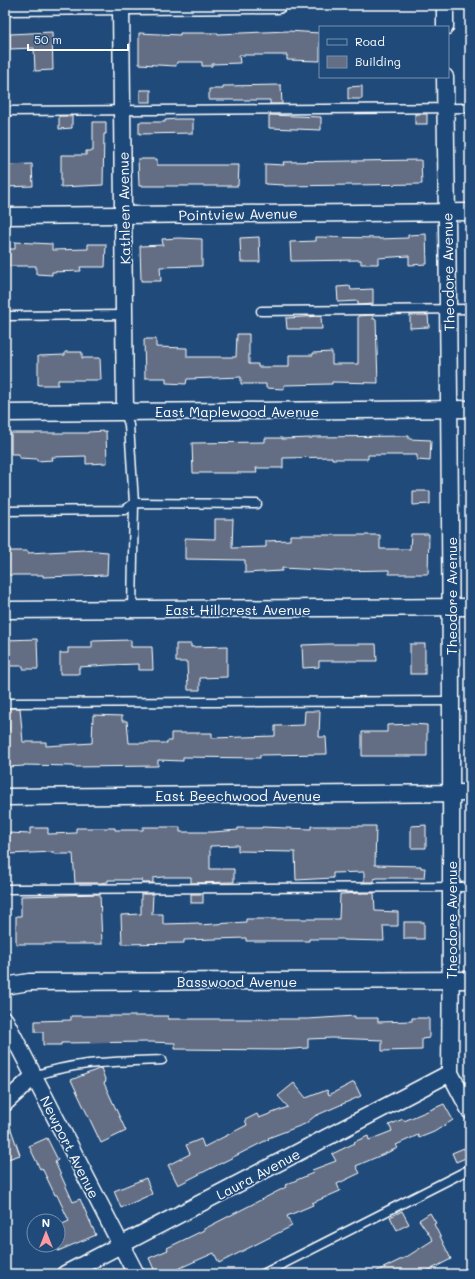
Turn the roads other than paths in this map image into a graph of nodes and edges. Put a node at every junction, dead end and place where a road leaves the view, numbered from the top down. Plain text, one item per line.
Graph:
1 (278, 5) edge
2 (444, 5) edge
3 (121, 6) edge
4 (5, 7) edge
5 (445, 26) edge
6 (446, 78) edge
7 (446, 108) junction
8 (470, 108) edge
9 (5, 111) edge
10 (123, 111) junction
11 (447, 212) junction
12 (470, 212) edge
13 (5, 216) edge
14 (125, 216) junction
15 (470, 309) edge
16 (450, 310) junction
17 (261, 311) dead end
18 (125, 315) junction
19 (5, 316) edge
20 (449, 409) junction
21 (470, 409) edge
22 (125, 412) junction
23 (5, 413) edge
24 (134, 504) junction
25 (257, 504) dead end
26 (5, 511) edge
27 (451, 607) junction
28 (470, 607) edge
29 (132, 609) junction
30 (5, 610) edge
31 (451, 700) junction
32 (5, 703) edge
33 (452, 793) junction
34 (470, 793) edge
35 (5, 797) edge
36 (451, 887) junction
37 (470, 887) edge
38 (5, 889) edge
39 (451, 980) junction
40 (470, 980) edge
41 (5, 986) edge
42 (5, 1020) edge
43 (162, 1060) dead end
44 (450, 1073) junction
45 (34, 1076) junction
46 (5, 1103) edge
47 (470, 1111) edge
48 (470, 1169) edge
49 (120, 1246) junction
50 (65, 1274) edge
51 (136, 1274) edge
52 (263, 1274) edge

1 - 3 street
2 - 5 street
3 - 4 street
3 - 10 street, Kathleen Avenue
6 - 7 street, Theodore Avenue
7 - 8 lane
7 - 10 lane
7 - 11 street, Theodore Avenue
9 - 10 lane
10 - 14 street, Kathleen Avenue
11 - 12 street, Pointview Avenue
11 - 14 street, Pointview Avenue
11 - 16 street, Theodore Avenue
13 - 14 street, Pointview Avenue
14 - 18 street, Kathleen Avenue
15 - 16 lane
16 - 17 lane
16 - 20 street, Theodore Avenue
18 - 19 lane
18 - 22 street, Kathleen Avenue
20 - 21 street, East Maplewood Avenue
20 - 22 street, East Maplewood Avenue
20 - 27 street, Theodore Avenue
22 - 23 street, East Maplewood Avenue
22 - 24 lane
24 - 25 lane
24 - 26 lane
24 - 29 lane
27 - 28 street, East Hillcrest Avenue
27 - 29 street, East Hillcrest Avenue
27 - 31 street, Theodore Avenue
29 - 30 street, East Hillcrest Avenue
31 - 32 lane
31 - 33 street, Theodore Avenue
33 - 34 street, East Beechwood Avenue
33 - 35 street, East Beechwood Avenue
33 - 36 street, Theodore Avenue
36 - 37 lane
36 - 38 lane
36 - 39 street, Theodore Avenue
39 - 40 street, Basswood Avenue
39 - 41 street, Basswood Avenue
39 - 44 street, Theodore Avenue
42 - 45 street, Newport Avenue
43 - 45 lane
44 - 47 street, Theodore Avenue
44 - 49 street, Laura Avenue
45 - 46 street
45 - 49 street, Newport Avenue
48 - 52 lane
49 - 50 street, Laura Avenue
49 - 51 street, Newport Avenue

